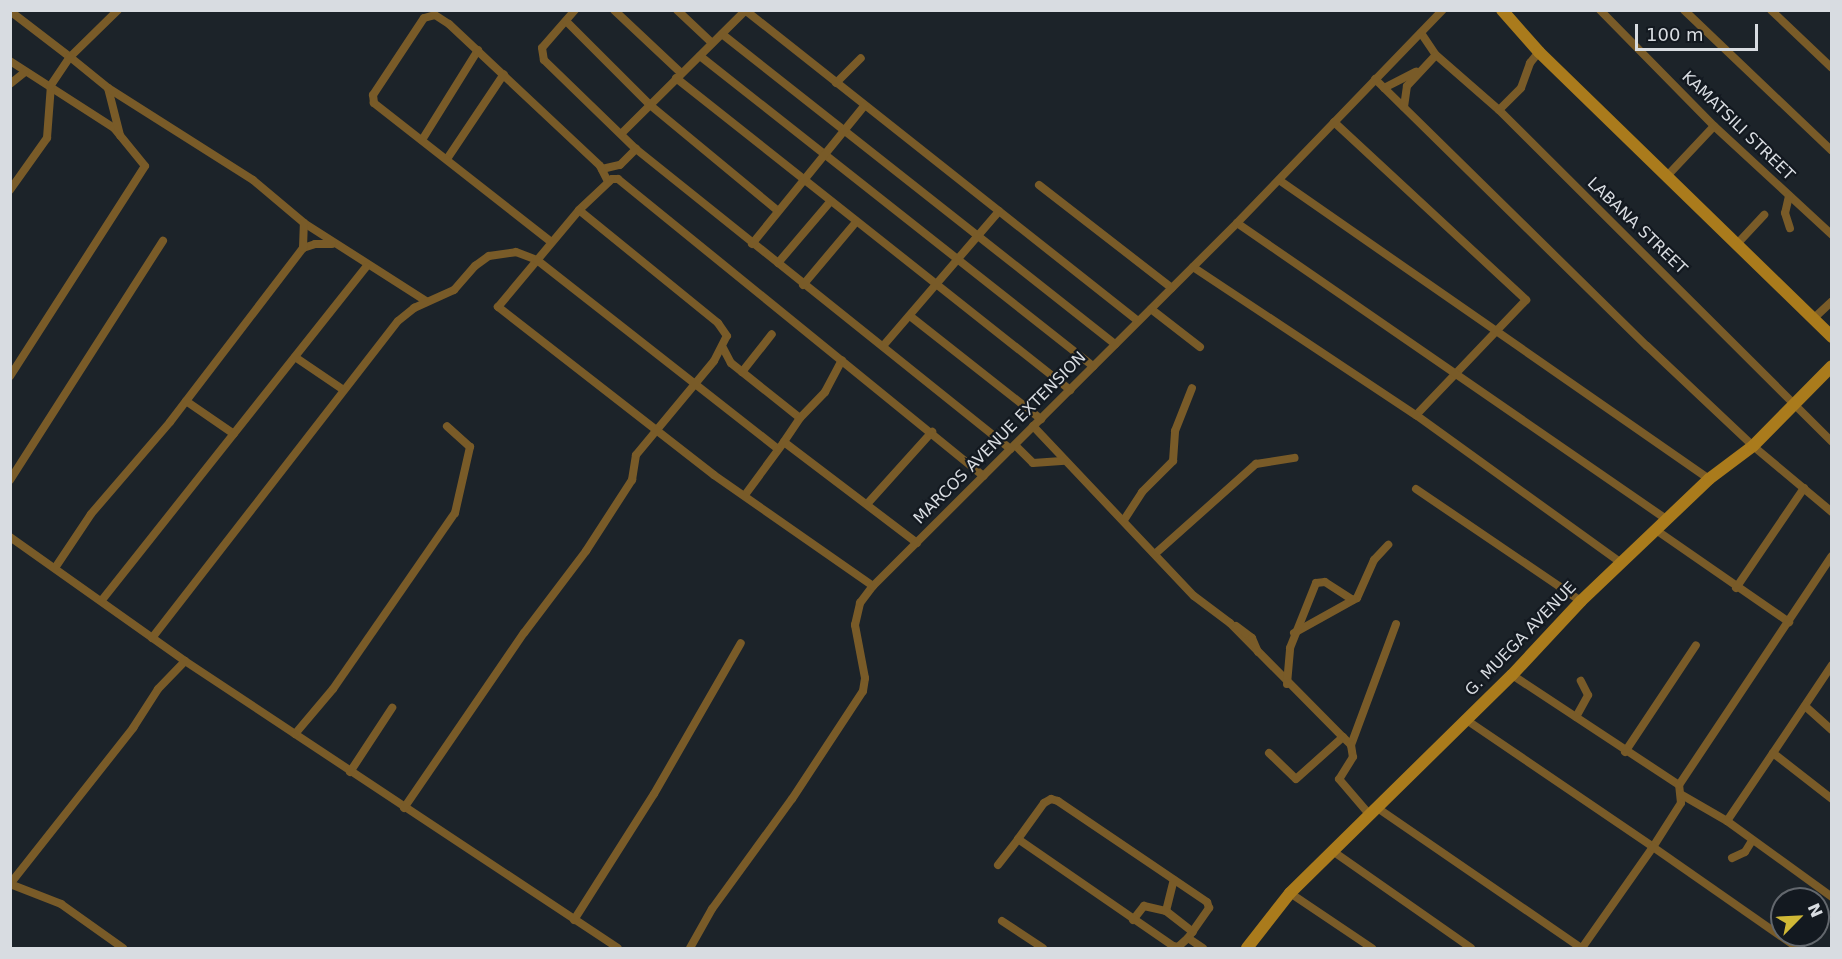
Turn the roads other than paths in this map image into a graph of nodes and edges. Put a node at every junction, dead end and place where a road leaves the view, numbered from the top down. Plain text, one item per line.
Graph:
1 (10, 10) edge
2 (118, 10) edge
3 (575, 10) edge
4 (614, 10) edge
5 (677, 10) edge
6 (1443, 10) edge
7 (1502, 10) edge
8 (1684, 10) edge
9 (1771, 10) edge
10 (745, 11) edge
11 (1606, 12) edge
12 (566, 21) junction
13 (1421, 33) junction
14 (722, 34) junction
15 (712, 43) junction
16 (478, 50) junction
17 (1539, 52) junction
18 (1436, 55) junction
19 (700, 56) junction
20 (70, 57) junction
21 (861, 57) dead end
22 (10, 61) edge
23 (1832, 69) edge
24 (1419, 71) junction
25 (25, 72) junction
26 (504, 74) junction
27 (679, 76) junction
28 (1376, 80) junction
29 (836, 83) junction
30 (10, 84) edge
31 (51, 85) junction
32 (108, 88) junction
33 (1384, 88) junction
34 (650, 105) junction
35 (864, 106) junction
36 (1404, 107) junction
37 (1499, 110) junction
38 (1335, 122) junction
39 (1714, 126) junction
40 (843, 130) junction
41 (622, 133) junction
42 (120, 135) junction
43 (422, 140) junction
44 (636, 149) junction
45 (1832, 151) edge
46 (823, 154) junction
47 (447, 159) junction
48 (602, 169) junction
49 (1668, 175) junction
50 (803, 178) junction
51 (1279, 180) junction
52 (608, 182) junction
53 (1039, 185) dead end
54 (10, 190) edge
55 (1789, 196) junction
56 (830, 202) junction
57 (579, 210) junction
58 (778, 211) junction
59 (999, 211) junction
60 (1764, 215) dead end
61 (856, 222) junction
62 (304, 223) junction
63 (1237, 223) junction
64 (1790, 228) dead end
65 (1832, 235) edge
66 (978, 236) junction
67 (163, 241) dead end
68 (550, 241) junction
69 (752, 244) junction
70 (1737, 244) junction
71 (336, 245) junction
72 (303, 248) junction
73 (955, 258) junction
74 (537, 260) junction
75 (778, 263) junction
76 (366, 266) junction
77 (1193, 267) junction
78 (936, 283) junction
79 (803, 285) junction
80 (1172, 288) junction
81 (1832, 301) edge
82 (426, 302) junction
83 (1151, 309) junction
84 (910, 316) junction
85 (1813, 319) junction
86 (1138, 321) junction
87 (1497, 331) junction
88 (772, 334) dead end
89 (1832, 337) edge
90 (1115, 344) junction
91 (883, 346) junction
92 (1200, 347) dead end
93 (723, 348) junction
94 (295, 357) junction
95 (842, 360) junction
96 (714, 361) junction
97 (731, 363) junction
98 (1093, 366) junction
99 (1832, 366) edge
100 (742, 372) junction
101 (1458, 374) junction
102 (10, 376) edge
103 (696, 382) junction
104 (1192, 388) dead end
105 (342, 389) junction
106 (1070, 390) junction
107 (186, 401) junction
108 (1795, 405) junction
109 (1416, 415) junction
110 (800, 418) junction
111 (1041, 418) junction
112 (666, 423) junction
113 (447, 426) dead end
114 (1033, 426) junction
115 (656, 428) junction
116 (932, 432) junction
117 (234, 434) junction
118 (665, 436) junction
119 (1832, 442) edge
120 (781, 446) junction
121 (1753, 446) junction
122 (1013, 447) junction
123 (1295, 458) dead end
124 (1065, 461) junction
125 (984, 476) junction
126 (1709, 479) junction
127 (10, 480) edge
128 (1804, 488) junction
129 (1416, 489) dead end
130 (745, 495) junction
131 (868, 503) junction
132 (1832, 512) edge
133 (1666, 519) junction
134 (1124, 520) junction
135 (1656, 530) junction
136 (10, 537) edge
137 (916, 543) junction
138 (1389, 545) dead end
139 (1155, 553) junction
140 (1832, 556) edge
141 (1620, 562) junction
142 (55, 568) junction
143 (873, 586) junction
144 (1736, 588) junction
145 (102, 600) junction
146 (1353, 600) junction
147 (1581, 601) junction
148 (1789, 622) junction
149 (1396, 624) dead end
150 (1294, 633) junction
151 (152, 638) junction
152 (741, 642) dead end
153 (1696, 645) dead end
154 (184, 660) junction
155 (1832, 665) edge
156 (1512, 675) junction
157 (1581, 681) dead end
158 (1287, 684) junction
159 (1805, 706) junction
160 (392, 708) dead end
161 (1576, 717) junction
162 (1465, 719) junction
163 (1832, 730) edge
164 (295, 734) junction
165 (1343, 737) junction
166 (1351, 745) junction
167 (1625, 752) junction
168 (1269, 753) dead end
169 (1773, 753) junction
170 (350, 772) junction
171 (1679, 785) junction
172 (1682, 795) junction
173 (1832, 799) edge
174 (404, 808) junction
175 (1372, 810) junction
176 (1727, 821) junction
177 (1018, 839) junction
178 (1752, 841) junction
179 (1653, 847) junction
180 (1334, 852) junction
181 (1732, 858) dead end
182 (998, 865) dead end
183 (17, 874) junction
184 (1174, 880) junction
185 (10, 884) edge
186 (24, 887) junction
187 (1290, 893) junction
188 (1832, 897) edge
189 (1166, 910) junction
190 (574, 920) junction
191 (1133, 920) junction
192 (1002, 921) dead end
193 (1191, 935) junction
194 (123, 948) edge
195 (618, 948) edge
196 (690, 948) edge
197 (1043, 948) edge
198 (1203, 948) edge
199 (1247, 948) edge
200 (1372, 948) edge
201 (1471, 948) edge
202 (1581, 948) edge
203 (1798, 948) edge

1 - 20 street
2 - 20 street
3 - 12 street
4 - 27 street
5 - 15 street
6 - 13 street, MARCOS AVENUE EXTENSION
7 - 17 street
8 - 45 street
9 - 23 street
10 - 14 street
10 - 29 street
11 - 39 street, KAMATSILI STREET
12 - 34 street
12 - 41 street
13 - 18 street, LABANA STREET
13 - 28 street, MARCOS AVENUE EXTENSION
14 - 15 street
14 - 40 street
15 - 19 street
16 - 26 street
16 - 43 street
16 - 43 street
17 - 37 street
17 - 49 street
18 - 24 street
18 - 37 street, LABANA STREET
19 - 27 street
19 - 46 street
20 - 31 street
20 - 32 street
21 - 29 street
22 - 25 street
24 - 33 street
24 - 36 street
25 - 30 street
25 - 31 street
26 - 47 street
26 - 48 street
27 - 34 street
27 - 50 street
28 - 33 street
28 - 38 street, MARCOS AVENUE EXTENSION
29 - 35 street
31 - 42 street
31 - 54 street
32 - 42 street
32 - 62 street
33 - 36 street
34 - 41 street
34 - 58 street
35 - 40 street
35 - 59 street
36 - 121 street
37 - 108 street, LABANA STREET
38 - 51 street, MARCOS AVENUE EXTENSION
38 - 87 street
39 - 49 street
39 - 55 street, KAMATSILI STREET
40 - 46 street
40 - 66 street
41 - 44 street
42 - 102 street
43 - 47 street
44 - 48 street
44 - 69 street
46 - 50 street
46 - 73 street
47 - 68 street
48 - 52 street
49 - 70 street
50 - 56 street
50 - 58 street
51 - 63 street, MARCOS AVENUE EXTENSION
51 - 87 street
52 - 57 street
52 - 95 street
53 - 80 street
55 - 64 street
55 - 65 street, KAMATSILI STREET
56 - 61 street
56 - 75 street
57 - 68 street
57 - 93 street
58 - 69 street
59 - 66 street
59 - 86 street
60 - 70 street
61 - 78 street
61 - 79 street
62 - 71 street
62 - 72 street
63 - 77 street, MARCOS AVENUE EXTENSION
63 - 101 street
66 - 73 street
66 - 90 street
67 - 127 street
68 - 74 street
69 - 75 street
70 - 85 street
71 - 72 street
71 - 76 street
72 - 107 street
73 - 78 street
73 - 98 street
74 - 82 street
74 - 103 street
74 - 115 street
75 - 79 street
76 - 82 street
76 - 94 street
77 - 80 street, MARCOS AVENUE EXTENSION
77 - 109 street
78 - 84 street
78 - 106 street
79 - 91 street
80 - 83 street, MARCOS AVENUE EXTENSION
81 - 85 street
82 - 105 street
83 - 86 street, MARCOS AVENUE EXTENSION
83 - 92 street
84 - 91 street
84 - 111 street
85 - 89 street
86 - 90 street, MARCOS AVENUE EXTENSION
87 - 101 street
87 - 126 street
88 - 100 street
90 - 98 street, MARCOS AVENUE EXTENSION
91 - 122 street
93 - 96 street
93 - 97 street
94 - 105 street
94 - 117 street
95 - 110 street
95 - 116 street
96 - 97 street
96 - 103 street
97 - 100 street
98 - 106 street, MARCOS AVENUE EXTENSION
99 - 108 street, G. MUEGA AVENUE
100 - 110 street
101 - 109 street
101 - 133 street
103 - 112 street
103 - 120 street
104 - 134 street
105 - 151 street
106 - 111 street, MARCOS AVENUE EXTENSION
107 - 117 street
107 - 142 street
108 - 119 street, LABANA STREET
108 - 121 street, G. MUEGA AVENUE
109 - 141 street
110 - 120 street
111 - 114 street, MARCOS AVENUE EXTENSION
112 - 115 street
112 - 118 street
113 - 164 street
114 - 122 street, MARCOS AVENUE EXTENSION
114 - 124 street
115 - 118 street
115 - 174 street
116 - 125 street
116 - 131 street
117 - 145 street
118 - 130 street
120 - 130 street
120 - 131 street
121 - 126 street, G. MUEGA AVENUE
121 - 128 street
122 - 124 street
122 - 125 street, MARCOS AVENUE EXTENSION
123 - 139 street
124 - 134 street
125 - 137 street, MARCOS AVENUE EXTENSION
126 - 133 street, G. MUEGA AVENUE
128 - 132 street
128 - 144 street
129 - 147 street
130 - 143 street
131 - 137 street
133 - 135 street, G. MUEGA AVENUE
134 - 139 street
135 - 141 street, G. MUEGA AVENUE
135 - 144 street
136 - 142 street
137 - 143 street, MARCOS AVENUE EXTENSION
138 - 146 street
139 - 158 street
140 - 148 street
141 - 147 street, G. MUEGA AVENUE
142 - 145 street
143 - 196 street, MARCOS AVENUE EXTENSION
144 - 148 street
145 - 151 street
146 - 150 street
146 - 150 street
147 - 156 street, G. MUEGA AVENUE
148 - 171 street
149 - 166 street
150 - 158 street
151 - 154 street
152 - 190 street
153 - 167 street
154 - 164 street
154 - 183 street
155 - 159 street
156 - 161 street
156 - 162 street, G. MUEGA AVENUE
157 - 161 street
158 - 165 street
159 - 163 street
159 - 169 street
160 - 170 street
161 - 167 street
162 - 175 street, G. MUEGA AVENUE
162 - 179 street
164 - 170 street
165 - 166 street
165 - 168 street
166 - 175 street
167 - 171 street
169 - 173 street
169 - 176 street
170 - 174 street
171 - 172 street
172 - 176 street
172 - 179 street
174 - 190 street
175 - 180 street, G. MUEGA AVENUE
175 - 202 street
176 - 178 street
177 - 182 street
177 - 184 street
177 - 191 street
178 - 181 street
178 - 188 street
179 - 202 street
179 - 203 street
180 - 187 street, G. MUEGA AVENUE
180 - 201 street
183 - 185 street
183 - 186 street
184 - 189 street
184 - 193 street
185 - 186 street
186 - 194 street
187 - 199 street, G. MUEGA AVENUE
187 - 200 street
189 - 191 street
189 - 193 street
190 - 195 street
191 - 193 street
192 - 197 street
193 - 198 street

